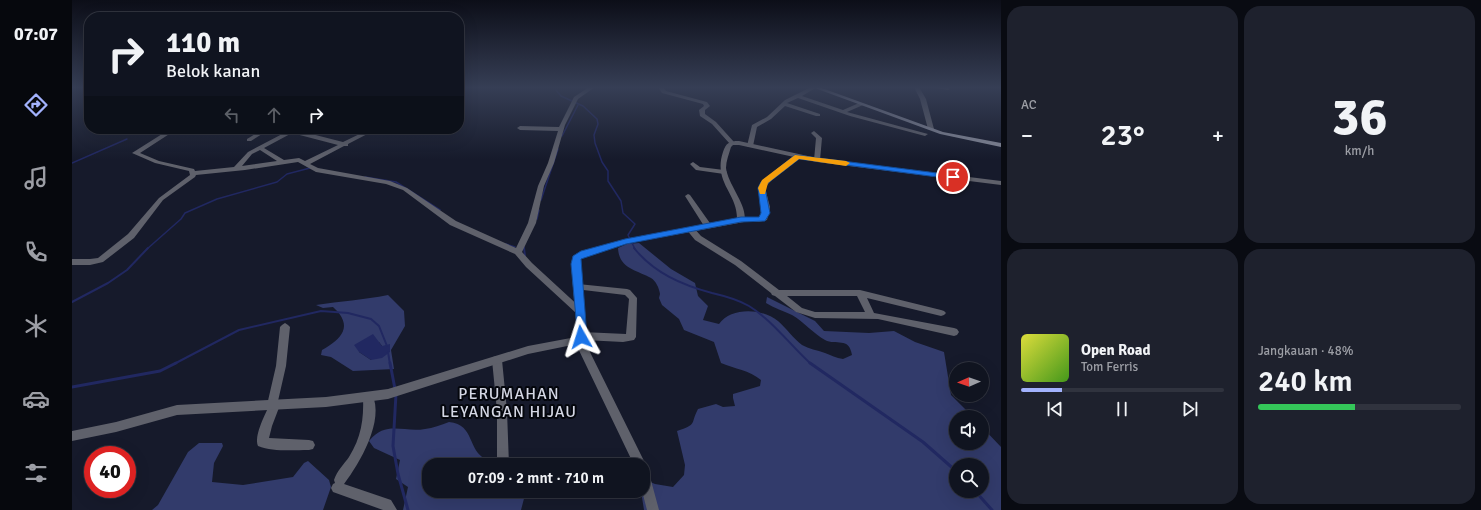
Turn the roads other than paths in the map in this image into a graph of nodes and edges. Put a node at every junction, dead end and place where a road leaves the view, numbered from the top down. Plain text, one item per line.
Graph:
1 (569, 111) edge
2 (702, 111) edge
3 (777, 111) edge
4 (804, 111) edge
5 (839, 111) edge
6 (845, 111) edge
7 (880, 111) edge
8 (927, 111) edge
9 (808, 112) joint
10 (842, 112) junction
11 (818, 115) dead end
12 (898, 117) junction
13 (884, 125) junction
14 (520, 128) dead end
15 (560, 129) junction
16 (931, 129) junction
17 (814, 133) dead end
18 (165, 134) edge
19 (261, 134) edge
20 (286, 134) edge
21 (304, 134) edge
22 (364, 134) edge
23 (925, 134) dead end
24 (732, 143) junction
25 (346, 145) junction
26 (1001, 145) edge
27 (750, 146) junction
28 (260, 148) junction
29 (798, 157) junction
30 (817, 160) junction
31 (282, 161) junction
32 (693, 164) dead end
33 (308, 167) junction
34 (236, 169) junction
35 (724, 172) junction
36 (194, 173) junction
37 (1001, 183) edge
38 (688, 196) dead end
39 (741, 220) junction
40 (708, 226) junction
41 (690, 229) junction
42 (518, 252) junction
43 (72, 262) edge
44 (578, 287) junction
45 (775, 293) junction
46 (860, 293) junction
47 (579, 311) junction
48 (941, 313) dead end
49 (871, 315) junction
50 (285, 327) dead end
51 (954, 332) dead end
52 (580, 338) junction
53 (497, 360) junction
54 (368, 397) junction
55 (273, 405) junction
56 (72, 436) edge
57 (309, 445) dead end
58 (503, 458) edge
59 (637, 458) edge
60 (650, 498) edge
61 (391, 510) edge
62 (653, 510) edge

1 - 15 street
2 - 24 street
3 - 27 street
4 - 9 street
5 - 10 street
6 - 10 street
7 - 12 main road
8 - 16 street
9 - 11 street
10 - 13 street
12 - 13 street
12 - 16 main road
13 - 23 street
14 - 15 street
15 - 42 street
16 - 26 main road
17 - 30 street
18 - 36 street
19 - 28 street
20 - 28 street
21 - 25 street
22 - 25 street
24 - 27 street
24 - 35 street
25 - 33 street
27 - 29 street
28 - 31 street
28 - 34 street
29 - 30 street
29 - 39 street
30 - 37 street
31 - 33 street
31 - 34 street
32 - 35 street
33 - 42 street
34 - 36 street
35 - 39 street
36 - 43 street
38 - 40 street
39 - 40 street
40 - 41 street
41 - 44 street
41 - 45 street
42 - 47 street
44 - 47 street
44 - 52 street
45 - 46 street
45 - 49 street
46 - 48 street
46 - 49 street
47 - 52 street
49 - 51 street
50 - 55 street
52 - 53 street
52 - 59 street
53 - 54 street
53 - 58 street
54 - 55 street
54 - 61 street
55 - 56 street
55 - 57 street
60 - 62 street

